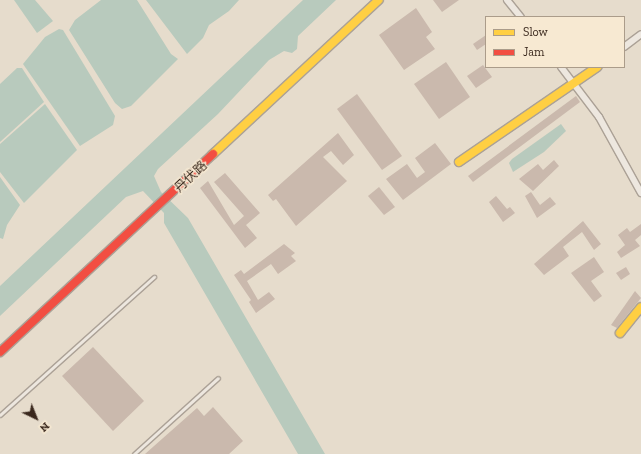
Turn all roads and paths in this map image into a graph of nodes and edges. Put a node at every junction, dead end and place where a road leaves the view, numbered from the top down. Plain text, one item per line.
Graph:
1 (379, 0) edge
2 (507, 0) edge
3 (520, 16) edge
4 (641, 34) edge
5 (625, 46) edge
6 (562, 68) edge
7 (596, 68) edge
8 (575, 84) junction
9 (459, 162) dead end
10 (641, 193) edge
11 (154, 277) dead end
12 (641, 306) edge
13 (620, 333) dead end
14 (0, 352) edge
15 (218, 378) dead end
16 (0, 415) edge
17 (134, 454) edge

1 - 14 main road, 丹伏路
2 - 3 street
4 - 5 street
6 - 8 street
7 - 8 main road
8 - 9 main road
8 - 10 street
11 - 16 lane
12 - 13 main road
15 - 17 lane

